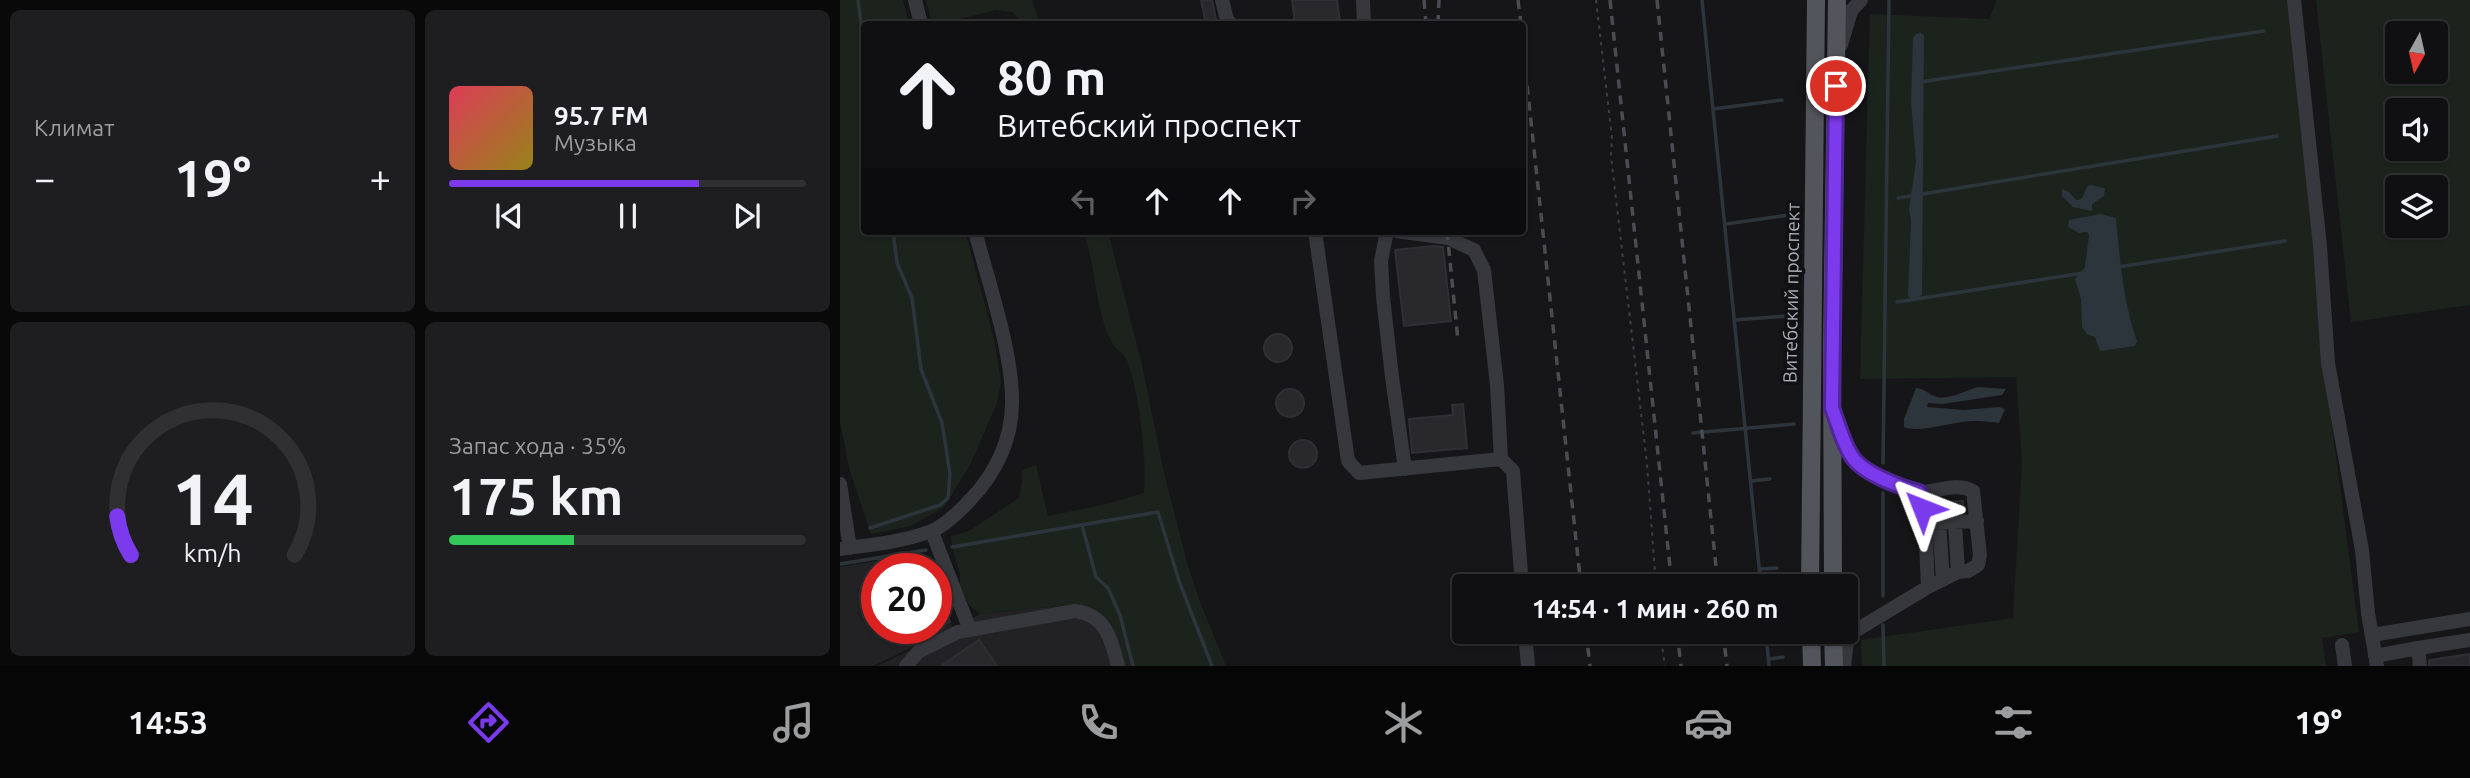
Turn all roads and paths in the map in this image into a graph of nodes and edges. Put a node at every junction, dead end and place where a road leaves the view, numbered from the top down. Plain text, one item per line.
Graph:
1 (915, 0) edge
2 (1222, 0) edge
3 (1363, 0) edge
4 (1596, 0) edge
5 (1816, 0) edge
6 (1837, 0) edge
7 (1861, 0) edge
8 (2294, 0) edge
9 (920, 21) edge
10 (1228, 21) edge
11 (1364, 21) edge
12 (1836, 60) junction
13 (976, 235) edge
14 (1316, 235) edge
15 (1386, 235) edge
16 (1426, 235) edge
17 (1832, 408) junction
18 (1502, 459) junction
19 (1405, 469) junction
20 (840, 484) edge
21 (1919, 492) junction
22 (1977, 521) junction
23 (1932, 523) junction
24 (1955, 523) junction
25 (932, 532) junction
26 (845, 549) edge
27 (1958, 572) junction
28 (1521, 574) edge
29 (1655, 574) edge
30 (1810, 574) edge
31 (1833, 574) edge
32 (1943, 580) junction
33 (1928, 587) junction
34 (2470, 620) edge
35 (971, 630) junction
36 (2372, 635) junction
37 (2470, 640) edge
38 (1526, 644) edge
39 (1662, 644) edge
40 (1811, 644) edge
41 (1833, 644) edge
42 (2342, 645) dead end
43 (2417, 648) junction
44 (1117, 661) edge
45 (2376, 661) edge
46 (909, 664) edge
47 (1102, 666) edge
48 (1528, 666) edge
49 (1665, 666) edge
50 (1812, 666) edge
51 (1833, 666) edge
52 (1844, 666) edge
53 (2345, 666) edge
54 (2420, 666) edge

1 - 9 street
2 - 10 street
3 - 11 street
4 - 29 path
5 - 30 main road, Витебский проспект
6 - 12 main road
7 - 12 street
8 - 36 street
12 - 17 main road
13 - 25 street
14 - 19 street
15 - 19 street
16 - 18 street
17 - 21 street
17 - 31 main road
18 - 19 street
18 - 28 street
20 - 26 street
21 - 22 street
21 - 23 street
22 - 24 street
22 - 27 street
23 - 24 street
23 - 32 street
23 - 33 street
24 - 27 street
25 - 26 street
25 - 35 street
27 - 32 street
32 - 33 street
33 - 52 street
34 - 36 street
35 - 44 street
35 - 46 street
36 - 45 street
37 - 43 street
38 - 48 street
39 - 49 path
40 - 50 main road
41 - 51 main road
42 - 53 street
43 - 45 street
43 - 54 street
44 - 47 street

